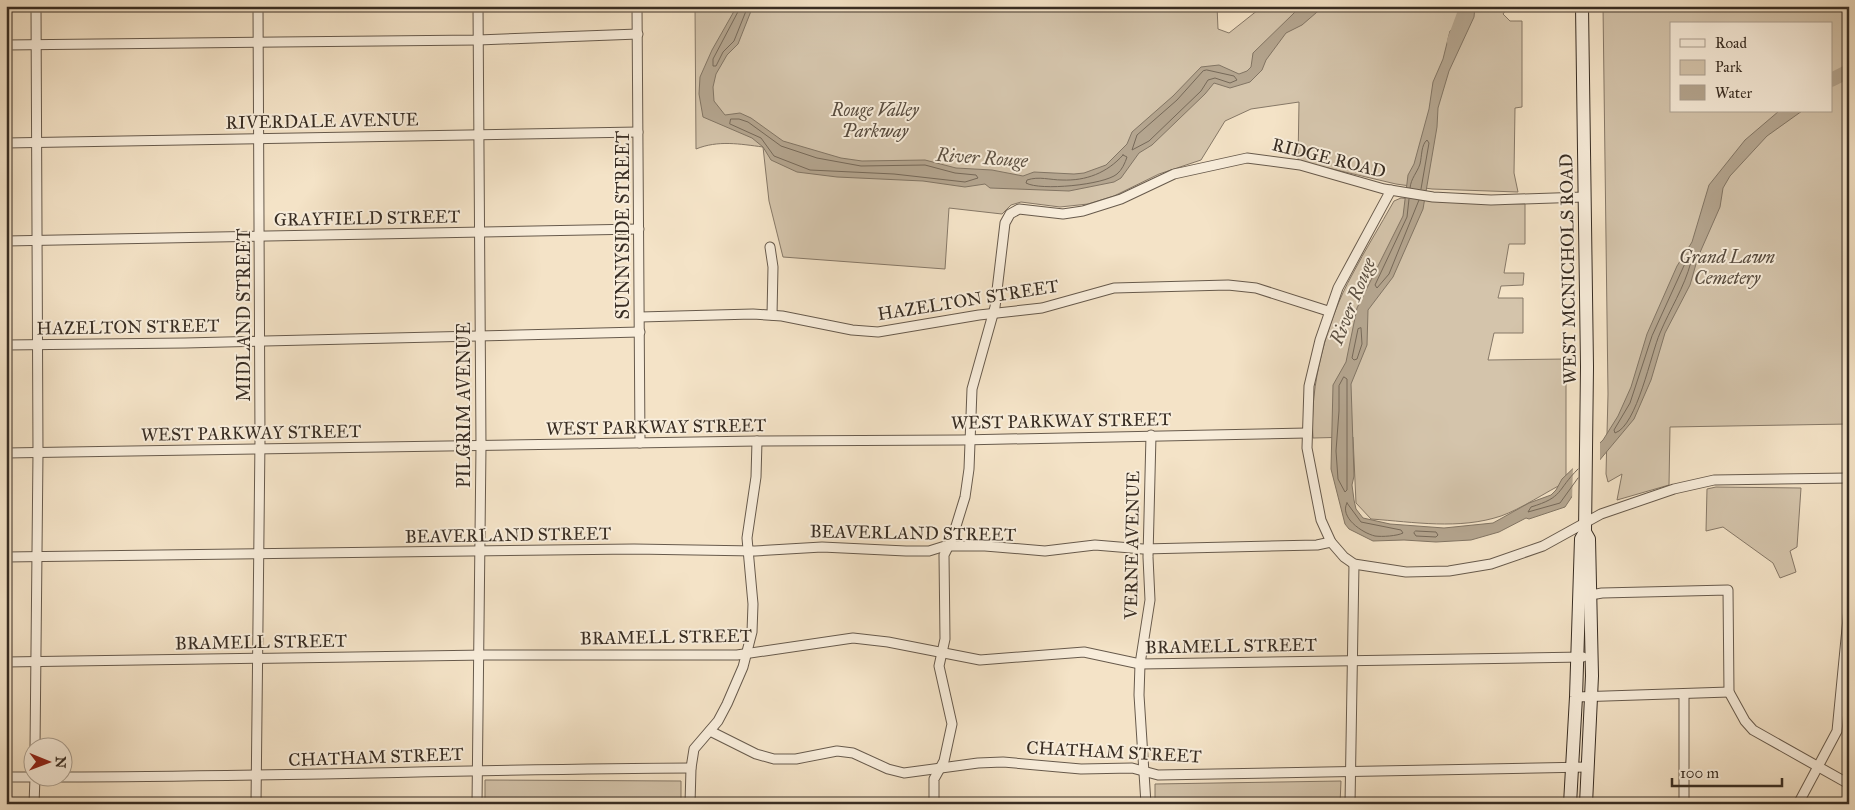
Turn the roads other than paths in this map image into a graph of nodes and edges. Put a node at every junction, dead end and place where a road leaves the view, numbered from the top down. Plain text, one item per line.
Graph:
1 (36, 6) edge
2 (258, 6) edge
3 (478, 6) edge
4 (638, 6) edge
5 (1582, 6) edge
6 (638, 34) junction
7 (478, 40) junction
8 (259, 43) junction
9 (6, 45) edge
10 (36, 45) junction
11 (638, 132) junction
12 (479, 134) junction
13 (259, 138) junction
14 (6, 143) edge
15 (36, 143) junction
16 (1394, 191) junction
17 (1584, 197) junction
18 (639, 229) junction
19 (479, 233) junction
20 (259, 237) junction
21 (37, 240) junction
22 (6, 241) edge
23 (770, 247) dead end
24 (1328, 311) junction
25 (994, 314) junction
26 (772, 315) junction
27 (640, 317) junction
28 (640, 332) junction
29 (480, 335) junction
30 (260, 341) junction
31 (6, 345) edge
32 (37, 345) junction
33 (1306, 433) junction
34 (1151, 435) junction
35 (970, 440) junction
36 (758, 441) junction
37 (640, 443) junction
38 (481, 446) junction
39 (260, 450) junction
40 (6, 453) edge
41 (38, 453) junction
42 (1849, 478) edge
43 (1585, 523) junction
44 (1331, 542) junction
45 (948, 546) junction
46 (1148, 549) junction
47 (747, 551) junction
48 (480, 552) junction
49 (260, 555) junction
50 (37, 557) junction
51 (6, 558) edge
52 (1354, 564) junction
53 (1585, 596) junction
54 (1849, 608) edge
55 (1847, 640) edge
56 (747, 654) junction
57 (942, 654) junction
58 (479, 655) junction
59 (1577, 657) junction
60 (1592, 657) junction
61 (258, 658) junction
62 (6, 662) edge
63 (36, 662) junction
64 (1352, 662) junction
65 (1140, 664) junction
66 (1729, 692) junction
67 (1684, 694) junction
68 (1576, 697) junction
69 (1591, 697) junction
70 (710, 731) junction
71 (35, 738) edge
72 (1572, 767) junction
73 (1588, 767) junction
74 (691, 768) junction
75 (1818, 768) junction
76 (940, 769) junction
77 (477, 770) junction
78 (1350, 770) junction
79 (1144, 772) junction
80 (257, 776) junction
81 (6, 777) edge
82 (22, 777) edge
83 (72, 777) edge
84 (1849, 784) edge
85 (34, 788) edge
86 (34, 804) edge
87 (256, 804) edge
88 (477, 804) edge
89 (690, 804) edge
90 (934, 804) edge
91 (1146, 804) edge
92 (1350, 804) edge
93 (1570, 804) edge
94 (1586, 804) edge
95 (1684, 804) edge
96 (1798, 804) edge

1 - 10 street
2 - 8 street, MIDLAND STREET
3 - 7 street, PILGRIM AVENUE
4 - 6 street, SUNNYSIDE STREET
5 - 17 main road, WEST MCNICHOLS ROAD
6 - 7 street
6 - 11 street, SUNNYSIDE STREET
7 - 8 street
7 - 12 street, PILGRIM AVENUE
8 - 10 street
8 - 13 street, MIDLAND STREET
9 - 10 street
10 - 15 street
11 - 12 street, RIVERDALE AVENUE
11 - 18 street, SUNNYSIDE STREET
12 - 13 street, RIVERDALE AVENUE
12 - 19 street, PILGRIM AVENUE
13 - 15 street, RIVERDALE AVENUE
13 - 20 street, MIDLAND STREET
14 - 15 street, RIVERDALE AVENUE
15 - 21 street
16 - 17 street, RIDGE ROAD
16 - 24 street
16 - 25 street, RIDGE ROAD
17 - 43 main road, WEST MCNICHOLS ROAD
18 - 19 street, GRAYFIELD STREET
18 - 27 street, SUNNYSIDE STREET
19 - 20 street, GRAYFIELD STREET
19 - 29 street, PILGRIM AVENUE
20 - 21 street, GRAYFIELD STREET
20 - 30 street, MIDLAND STREET
21 - 22 street, GRAYFIELD STREET
21 - 32 street
23 - 26 street
24 - 25 street, HAZELTON STREET
24 - 33 street
25 - 26 street, HAZELTON STREET
25 - 35 street
26 - 27 street, HAZELTON STREET
27 - 28 street, SUNNYSIDE STREET
28 - 29 street, HAZELTON STREET
28 - 37 street, SUNNYSIDE STREET
29 - 30 street, HAZELTON STREET
29 - 38 street, PILGRIM AVENUE
30 - 32 street, HAZELTON STREET
30 - 39 street, MIDLAND STREET
31 - 32 street, HAZELTON STREET
32 - 41 street
33 - 34 street, WEST PARKWAY STREET
33 - 44 street
34 - 35 street, WEST PARKWAY STREET
34 - 46 street, VERNE AVENUE
35 - 36 street, WEST PARKWAY STREET
35 - 45 street
36 - 37 street, WEST PARKWAY STREET
36 - 47 street
37 - 38 street, WEST PARKWAY STREET
38 - 39 street, WEST PARKWAY STREET
38 - 48 street, PILGRIM AVENUE
39 - 41 street, WEST PARKWAY STREET
39 - 49 street, MIDLAND STREET
40 - 41 street, WEST PARKWAY STREET
41 - 50 street
42 - 43 street
43 - 52 street
43 - 53 main road, WEST MCNICHOLS ROAD
44 - 46 street, BEAVERLAND STREET
44 - 52 street
45 - 46 street, BEAVERLAND STREET
45 - 47 street, BEAVERLAND STREET
45 - 57 street
46 - 65 street, VERNE AVENUE
47 - 48 street, BEAVERLAND STREET
47 - 56 street
48 - 49 street, BEAVERLAND STREET
48 - 58 street, PILGRIM AVENUE
49 - 50 street, BEAVERLAND STREET
49 - 61 street, MIDLAND STREET
50 - 51 street, BEAVERLAND STREET
50 - 63 street
52 - 64 street
53 - 59 main road, WEST MCNICHOLS ROAD
53 - 60 main road, WEST MCNICHOLS ROAD
53 - 66 street
54 - 55 street
55 - 75 street
56 - 57 street, BRAMELL STREET
56 - 58 street, BRAMELL STREET
56 - 70 street
57 - 65 street, BRAMELL STREET
57 - 76 street
58 - 61 street, BRAMELL STREET
58 - 77 street, PILGRIM AVENUE
59 - 60 street, BRAMELL STREET
59 - 64 street, BRAMELL STREET
59 - 68 main road, WEST MCNICHOLS ROAD
60 - 69 main road, WEST MCNICHOLS ROAD
61 - 63 street, BRAMELL STREET
61 - 80 street, MIDLAND STREET
62 - 63 street, BRAMELL STREET
63 - 71 street
64 - 65 street, BRAMELL STREET
64 - 78 street
65 - 79 street, VERNE AVENUE
66 - 67 street
66 - 75 street
67 - 69 street
67 - 95 street
68 - 69 street
68 - 72 main road, WEST MCNICHOLS ROAD
69 - 73 main road, WEST MCNICHOLS ROAD
70 - 74 street
70 - 76 street, CHATHAM STREET
72 - 73 street, CHATHAM STREET
72 - 78 street, CHATHAM STREET
72 - 93 main road, WEST MCNICHOLS ROAD
73 - 94 main road, WEST MCNICHOLS ROAD
74 - 77 street, CHATHAM STREET
74 - 89 street
75 - 84 street
75 - 96 street
76 - 79 street, CHATHAM STREET
76 - 90 street
77 - 80 street, CHATHAM STREET
77 - 88 street, PILGRIM AVENUE
78 - 79 street, CHATHAM STREET
78 - 92 street
79 - 91 street, VERNE AVENUE
80 - 83 street, CHATHAM STREET
80 - 87 street, MIDLAND STREET
81 - 82 street
85 - 86 street

